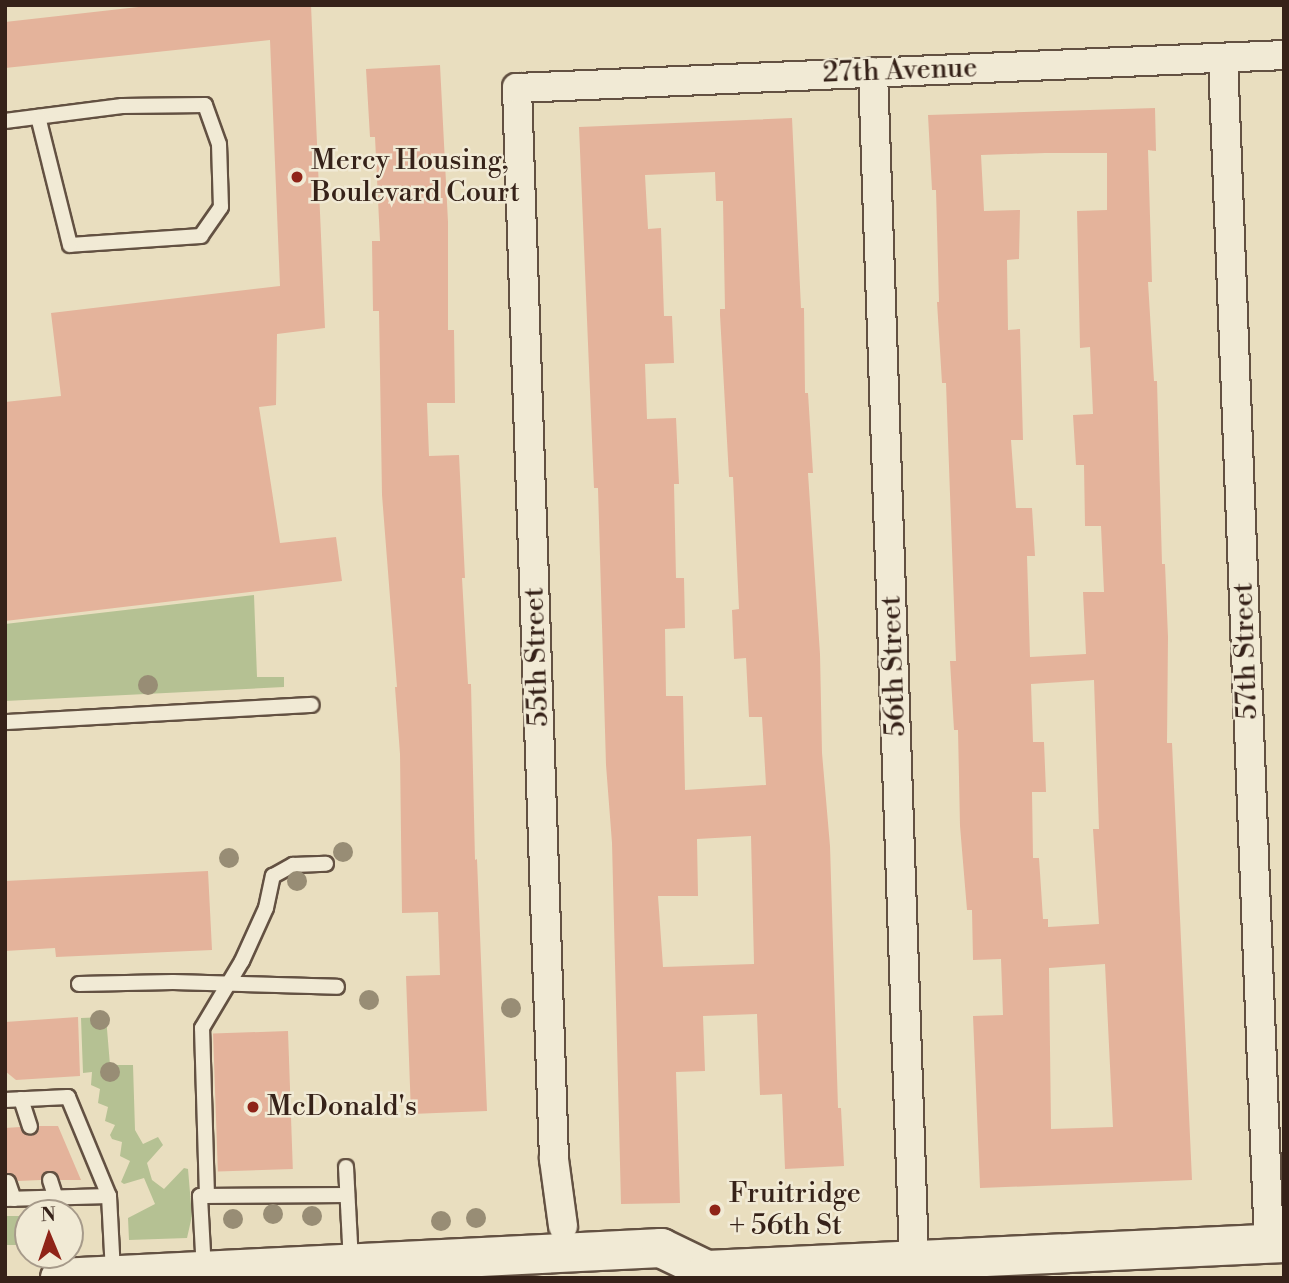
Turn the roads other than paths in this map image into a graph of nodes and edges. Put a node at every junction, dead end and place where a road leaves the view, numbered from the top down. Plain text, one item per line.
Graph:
1 (1284, 55) edge
2 (1223, 58) junction
3 (873, 72) junction
4 (517, 88) joint
5 (38, 117) junction
6 (5, 121) edge
7 (312, 705) dead end
8 (5, 722) edge
9 (326, 864) dead end
10 (79, 984) dead end
11 (229, 984) junction
12 (337, 987) dead end
13 (21, 1099) junction
14 (5, 1100) edge
15 (30, 1127) dead end
16 (346, 1167) dead end
17 (50, 1180) dead end
18 (8, 1182) dead end
19 (347, 1195) junction
20 (109, 1196) junction
21 (207, 1196) junction
22 (56, 1198) junction
23 (10, 1199) edge
24 (563, 1226) dead end
25 (1276, 1244) edge
26 (914, 1260) junction
27 (351, 1264) junction
28 (204, 1272) junction
29 (829, 1272) edge
30 (702, 1274) edge
31 (113, 1276) junction
32 (60, 1278) edge

1 - 2 street, 27th Avenue
2 - 3 street, 27th Avenue
2 - 25 street, 57th Street
3 - 4 street, 27th Avenue
3 - 26 street, 56th Street
4 - 24 street, 55th Street
5 - 5 lane
5 - 6 lane
7 - 8 lane
9 - 11 lane
10 - 11 lane
11 - 12 lane
11 - 21 lane
13 - 14 lane
13 - 15 lane
13 - 20 lane
16 - 19 lane
17 - 22 lane
18 - 23 lane
19 - 21 lane
19 - 27 lane
20 - 22 lane
20 - 31 lane
21 - 28 lane
22 - 23 lane
25 - 26 main road
26 - 29 main road
27 - 28 main road
27 - 30 main road
28 - 31 main road
29 - 30 main road
31 - 32 main road

